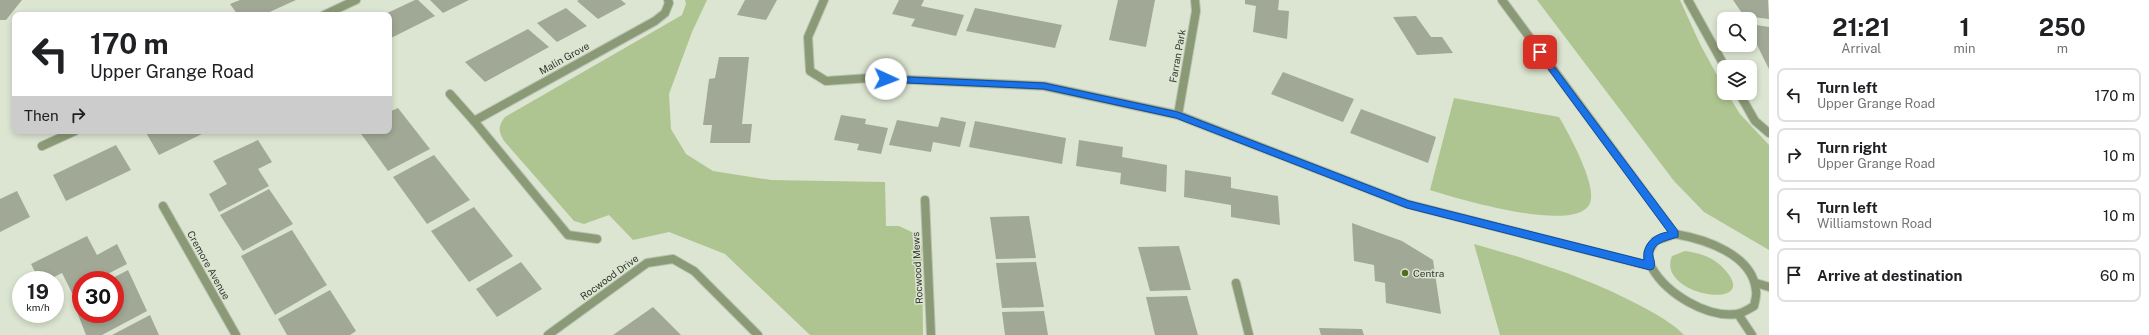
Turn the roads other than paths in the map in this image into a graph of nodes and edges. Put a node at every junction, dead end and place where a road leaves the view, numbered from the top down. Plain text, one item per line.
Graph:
1 (356, 0) edge
2 (668, 0) edge
3 (824, 0) edge
4 (1195, 0) edge
5 (1502, 0) edge
6 (1688, 0) edge
7 (330, 12) edge
8 (1721, 60) edge
9 (450, 94) dead end
10 (1743, 100) edge
11 (1178, 115) junction
12 (474, 121) junction
13 (1769, 133) edge
14 (69, 134) edge
15 (42, 146) dead end
16 (925, 200) dead end
17 (163, 206) dead end
18 (1675, 234) junction
19 (597, 239) dead end
20 (1650, 266) junction
21 (1756, 282) junction
22 (1236, 283) dead end
23 (1769, 286) edge
24 (1738, 314) junction
25 (236, 335) edge
26 (548, 335) edge
27 (758, 335) edge
28 (931, 335) edge
29 (1249, 335) edge
30 (1752, 335) edge

1 - 7 street
2 - 12 street, Malin Grove
3 - 11 street
4 - 11 street, Farran Park
5 - 18 street
6 - 8 street
9 - 12 street
10 - 13 street
11 - 20 street
12 - 19 street
14 - 15 street
16 - 28 street, Rocwood Mews
17 - 25 street, Cremore Avenue
18 - 20 street
18 - 21 street
20 - 24 street
21 - 23 street
21 - 24 street
22 - 29 street
24 - 30 street
26 - 27 street, Rocwood Drive

